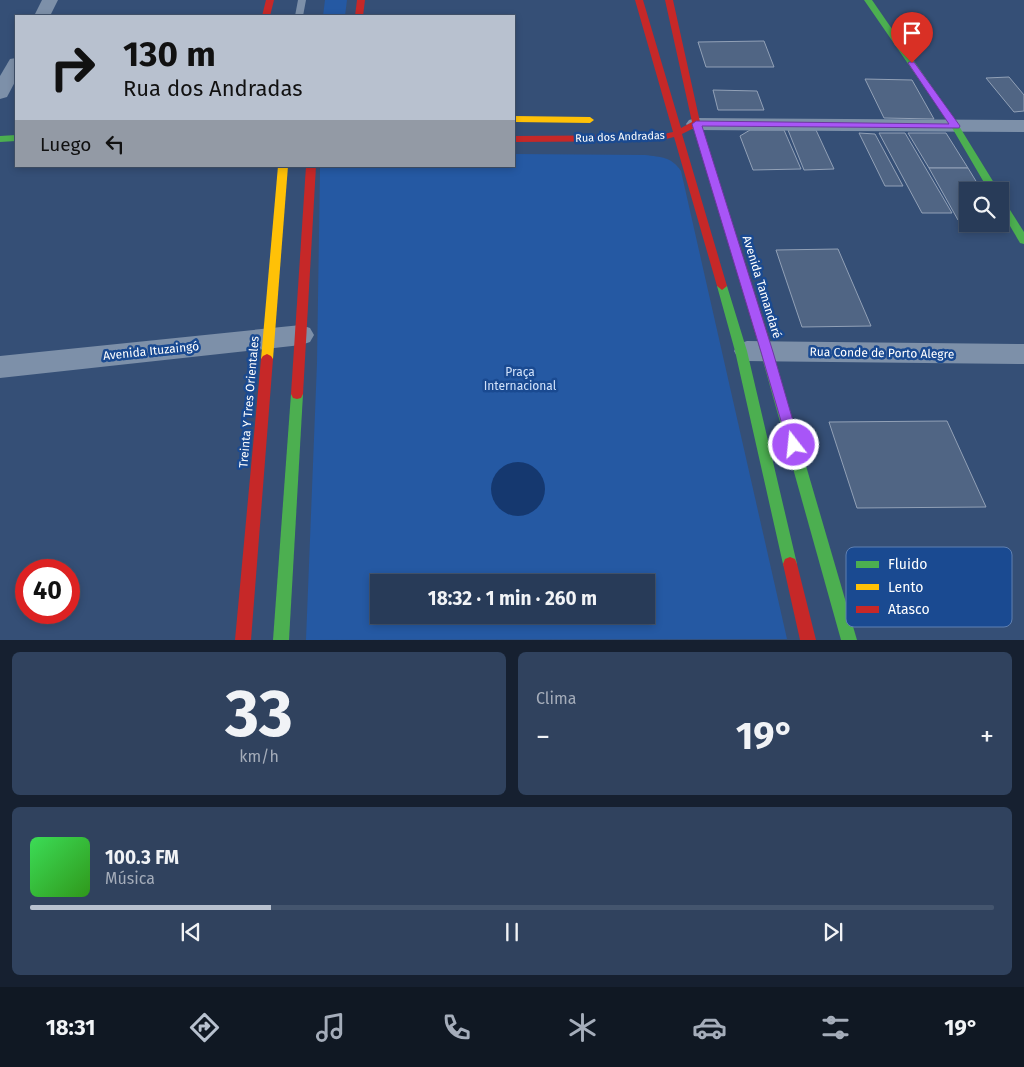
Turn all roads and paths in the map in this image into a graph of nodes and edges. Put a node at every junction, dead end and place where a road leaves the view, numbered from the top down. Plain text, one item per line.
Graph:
1 (50, 0) edge
2 (270, 0) edge
3 (302, 0) edge
4 (362, 0) edge
5 (639, 0) edge
6 (669, 0) edge
7 (868, 0) edge
8 (42, 15) edge
9 (266, 15) edge
10 (299, 15) edge
11 (359, 15) edge
12 (15, 65) edge
13 (0, 93) edge
14 (515, 119) edge
15 (599, 120) dead end
16 (696, 124) junction
17 (672, 126) junction
18 (955, 126) junction
19 (1024, 126) edge
20 (15, 138) edge
21 (0, 139) edge
22 (515, 139) edge
23 (283, 167) edge
24 (311, 167) edge
25 (989, 182) edge
26 (1009, 216) edge
27 (1024, 240) edge
28 (301, 334) junction
29 (269, 338) junction
30 (741, 351) junction
31 (767, 352) junction
32 (1024, 354) edge
33 (0, 367) edge
34 (243, 640) edge
35 (281, 640) edge
36 (808, 640) edge
37 (849, 640) edge

1 - 8 street
2 - 9 street
3 - 10 lane
4 - 11 street
5 - 17 street
6 - 16 street, Avenida Tamandaré
7 - 18 street
12 - 13 street
14 - 15 street, Rua dos Andradas
16 - 17 street, Rua dos Andradas
16 - 18 street, Rua dos Andradas
16 - 31 street, Avenida Tamandaré
17 - 22 street, Rua dos Andradas
17 - 30 street
18 - 19 street, Rua dos Andradas
18 - 25 street
20 - 21 street
23 - 29 street, Treinta Y Tres Orientales
24 - 28 street
26 - 27 street
28 - 29 street, Avenida Ituzaingó
28 - 35 street
29 - 33 street, Avenida Ituzaingó
29 - 34 street, Treinta Y Tres Orientales
30 - 31 street, Rua Conde de Porto Alegre
30 - 36 street
31 - 32 street, Rua Conde de Porto Alegre
31 - 37 street, Avenida Tamandaré

